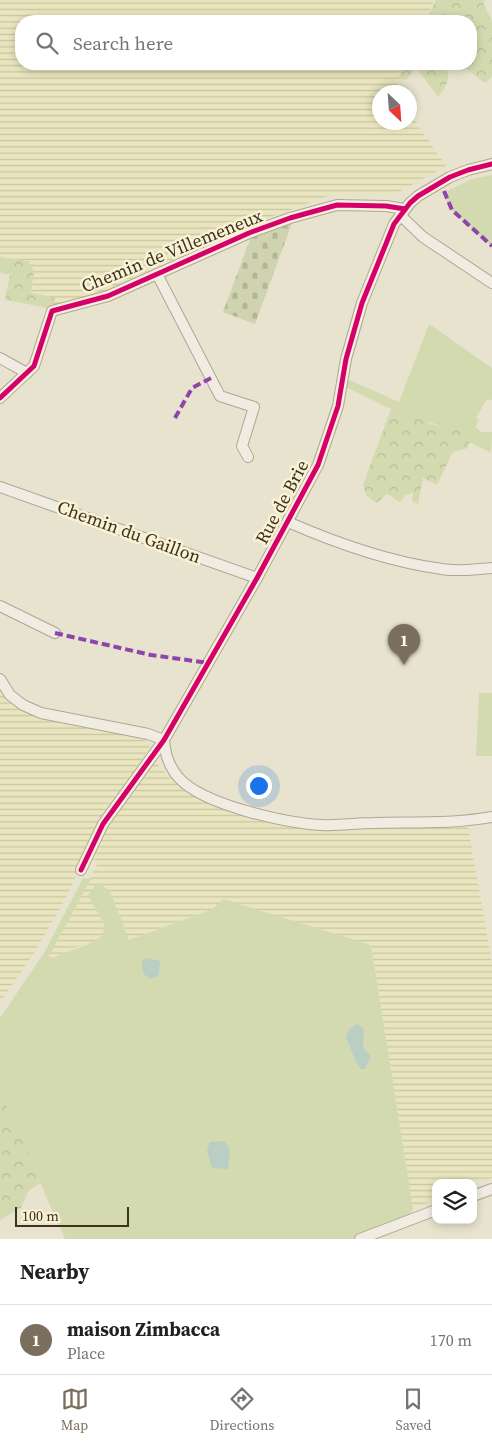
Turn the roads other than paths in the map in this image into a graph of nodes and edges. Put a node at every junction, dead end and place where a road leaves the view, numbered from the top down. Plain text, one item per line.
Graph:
1 (492, 164) edge
2 (403, 212) junction
3 (157, 274) junction
4 (492, 283) edge
5 (0, 358) edge
6 (27, 373) junction
7 (0, 398) edge
8 (248, 457) dead end
9 (0, 486) edge
10 (288, 522) junction
11 (492, 568) edge
12 (257, 578) junction
13 (0, 606) edge
14 (55, 632) dead end
15 (0, 679) edge
16 (164, 740) junction
17 (492, 817) edge
18 (82, 870) dead end
19 (492, 1189) edge
20 (477, 1195) edge
21 (432, 1212) edge
22 (360, 1239) edge

1 - 2 street, Rue de Brie
2 - 3 street, Chemin de Villemeneux
2 - 4 street
2 - 10 street, Rue de Brie
3 - 6 street, Chemin de Villemeneux
3 - 8 street
5 - 6 street
6 - 7 street, Chemin de Villemeneux
9 - 12 street, Chemin du Gaillon
10 - 11 street
10 - 12 street, Rue de Brie
12 - 16 street, Rue de Brie
13 - 14 street
15 - 16 street
16 - 17 street
16 - 18 street, Rue de Brie
19 - 20 street
21 - 22 street

